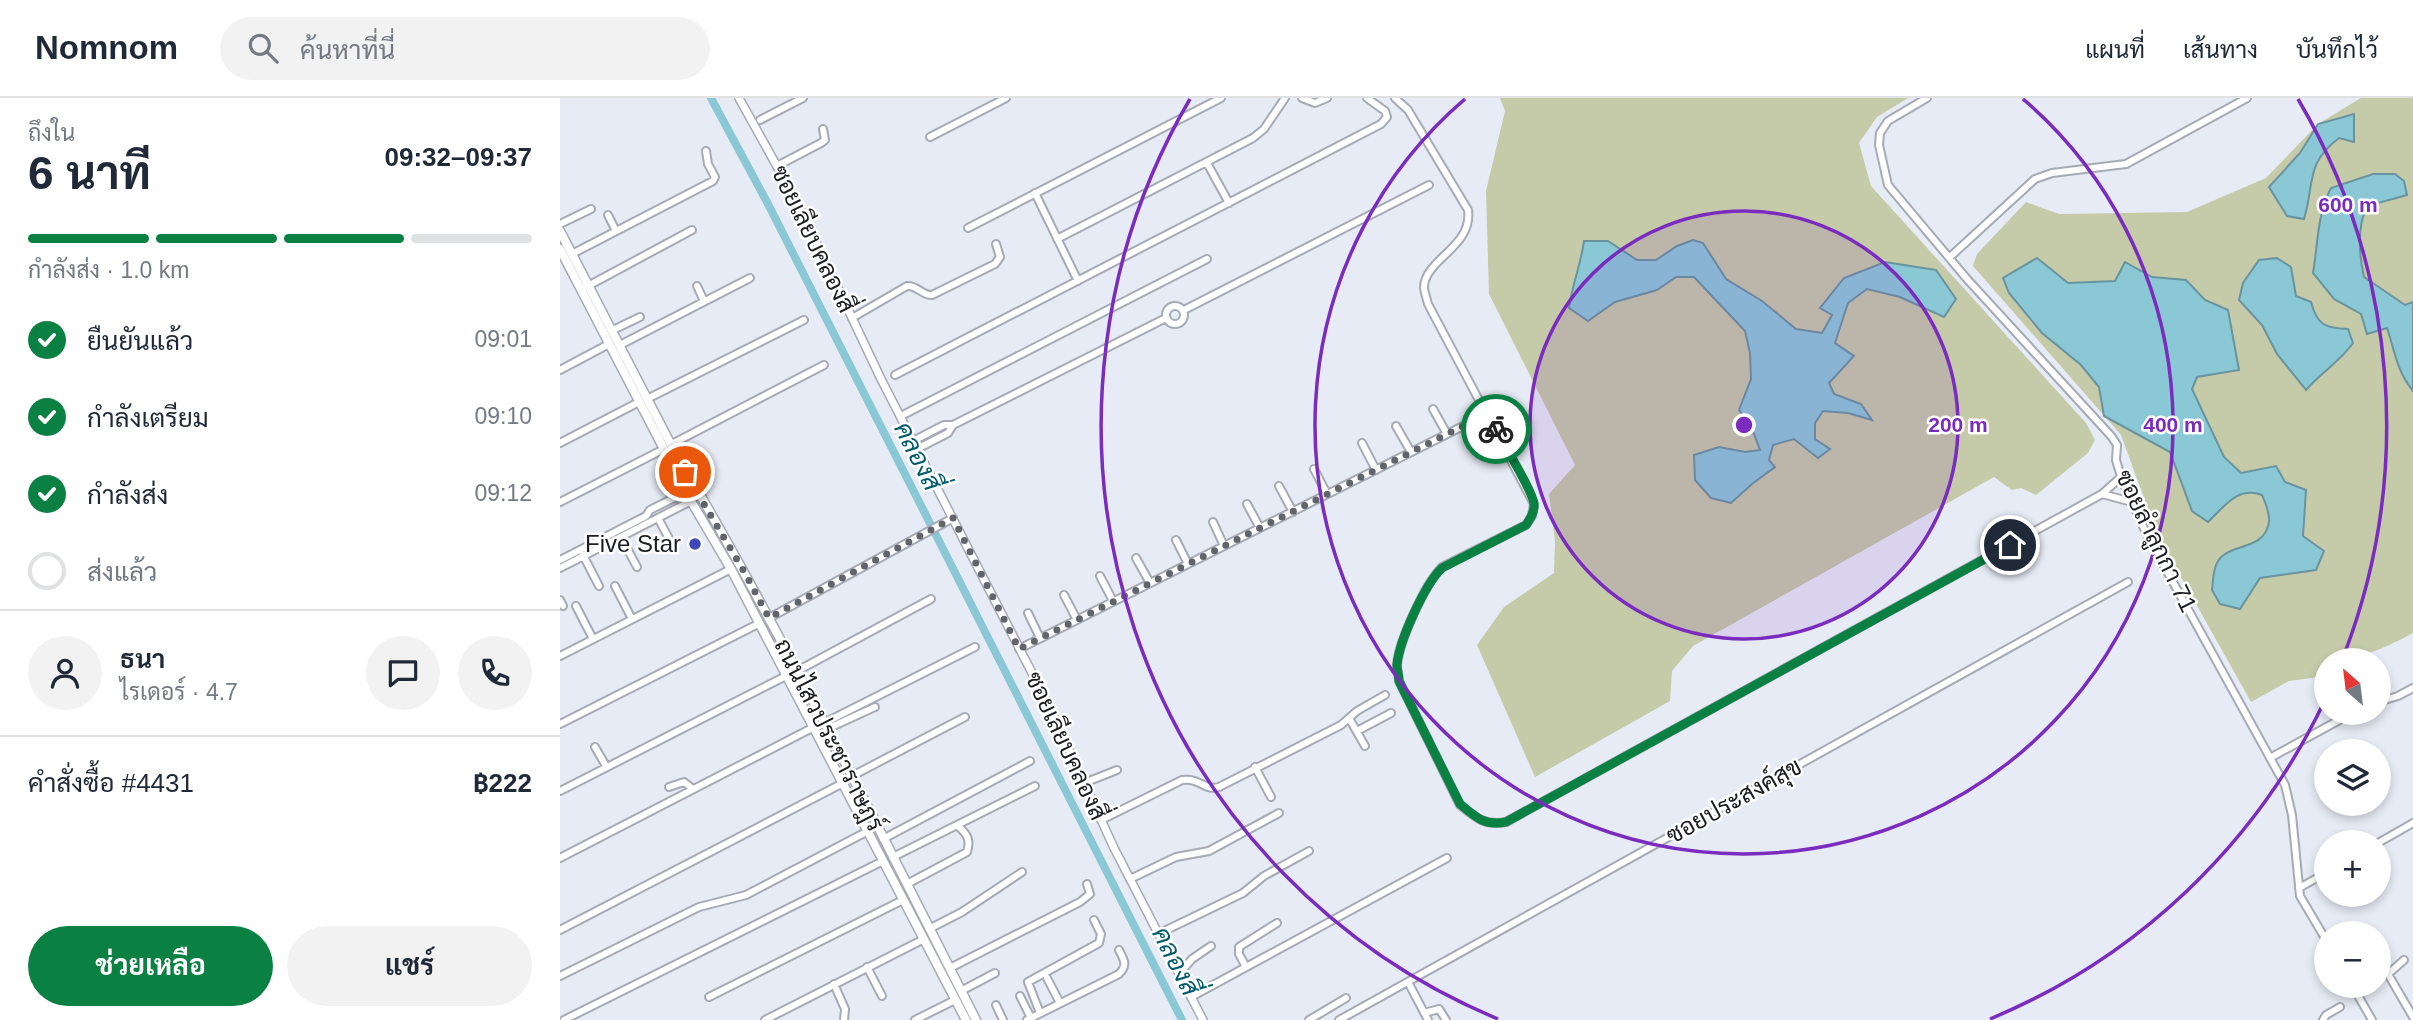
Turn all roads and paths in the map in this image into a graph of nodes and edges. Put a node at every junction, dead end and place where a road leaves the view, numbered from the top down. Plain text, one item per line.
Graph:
1 (803, 98) edge
2 (1006, 98) edge
3 (1221, 98) edge
4 (1285, 98) edge
5 (1301, 98) edge
6 (1326, 98) edge
7 (1367, 98) edge
8 (1395, 98) edge
9 (1927, 98) edge
10 (2247, 98) edge
11 (741, 99) edge
12 (760, 120) dead end
13 (823, 129) dead end
14 (930, 137) dead end
15 (706, 151) dead end
16 (1207, 163) junction
17 (777, 166) junction
18 (1429, 185) dead end
19 (1035, 192) junction
20 (1229, 203) junction
21 (591, 208) dead end
22 (608, 215) dead end
23 (560, 223) edge
24 (968, 228) dead end
25 (692, 230) dead end
26 (560, 231) edge
27 (616, 231) junction
28 (1056, 239) junction
29 (996, 244) dead end
30 (560, 249) edge
31 (572, 254) junction
32 (1950, 257) junction
33 (1207, 260) dead end
34 (750, 278) dead end
35 (1078, 281) junction
36 (697, 286) dead end
37 (585, 287) junction
38 (704, 301) junction
39 (1184, 310) junction
40 (640, 317) dead end
41 (852, 318) junction
42 (1166, 318) junction
43 (804, 320) dead end
44 (613, 330) junction
45 (609, 344) junction
46 (620, 345) junction
47 (824, 365) dead end
48 (560, 370) edge
49 (895, 375) dead end
50 (643, 400) junction
51 (1433, 409) dead end
52 (1487, 414) junction
53 (901, 416) junction
54 (953, 425) junction
55 (1396, 426) dead end
56 (1447, 434) junction
57 (913, 441) junction
58 (560, 443) edge
59 (1362, 443) dead end
60 (667, 447) junction
61 (917, 449) junction
62 (1411, 452) junction
63 (1314, 469) dead end
64 (1376, 470) junction
65 (2121, 477) junction
66 (1279, 486) dead end
67 (686, 492) junction
68 (2102, 494) junction
69 (1327, 495) junction
70 (691, 501) junction
71 (560, 502) edge
72 (2132, 502) junction
73 (1247, 504) dead end
74 (1293, 512) junction
75 (658, 518) junction
76 (648, 519) junction
77 (949, 520) junction
78 (1213, 522) dead end
79 (1260, 528) junction
80 (621, 537) junction
81 (1176, 540) dead end
82 (1224, 546) junction
83 (674, 548) dead end
84 (582, 553) junction
85 (1136, 558) dead end
86 (560, 560) edge
87 (1188, 564) junction
88 (637, 567) dead end
89 (560, 568) edge
90 (731, 569) junction
91 (1100, 576) dead end
92 (2128, 582) dead end
93 (1150, 583) junction
94 (599, 586) dead end
95 (615, 586) dead end
96 (1064, 595) dead end
97 (931, 600) dead end
98 (1114, 601) junction
99 (576, 606) dead end
100 (1028, 613) dead end
101 (769, 618) junction
102 (632, 619) junction
103 (1077, 620) junction
104 (758, 624) junction
105 (1040, 638) junction
106 (593, 639) junction
107 (975, 647) dead end
108 (1019, 649) junction
109 (560, 656) edge
110 (797, 671) junction
111 (786, 676) junction
112 (2413, 688) edge
113 (1385, 695) dead end
114 (2391, 698) edge
115 (875, 707) dead end
116 (1391, 713) dead end
117 (965, 717) dead end
118 (1349, 718) junction
119 (560, 724) edge
120 (2330, 725) edge
121 (826, 726) junction
122 (814, 727) junction
123 (1357, 731) junction
124 (1365, 746) dead end
125 (595, 747) dead end
126 (2270, 758) junction
127 (1030, 761) dead end
128 (606, 766) junction
129 (1255, 767) junction
130 (1117, 770) dead end
131 (852, 776) junction
132 (843, 783) junction
133 (1084, 783) junction
134 (1035, 786) dead end
135 (669, 787) dead end
136 (692, 789) junction
137 (560, 791) edge
138 (1271, 797) dead end
139 (1279, 813) dead end
140 (1101, 820) junction
141 (2413, 823) edge
142 (957, 825) junction
143 (868, 831) junction
144 (2391, 836) edge
145 (883, 839) junction
146 (1309, 851) dead end
147 (893, 857) junction
148 (560, 858) edge
149 (1447, 858) dead end
150 (883, 860) junction
151 (1022, 873) dead end
152 (1130, 879) junction
153 (2314, 880) edge
154 (908, 884) junction
155 (1087, 884) dead end
156 (2299, 888) junction
157 (903, 900) junction
158 (925, 920) junction
159 (1094, 920) dead end
160 (2315, 921) edge
161 (1277, 923) dead end
162 (916, 925) junction
163 (929, 929) junction
164 (560, 930) edge
165 (1158, 934) junction
166 (924, 939) junction
167 (1211, 946) dead end
168 (1119, 950) dead end
169 (2404, 960) dead end
170 (867, 967) junction
171 (1246, 967) junction
172 (950, 968) junction
173 (995, 973) dead end
174 (1179, 974) junction
175 (560, 976) edge
176 (1046, 978) dead end
177 (1408, 982) junction
178 (834, 984) junction
179 (961, 991) junction
180 (882, 996) dead end
181 (1020, 996) dead end
182 (709, 997) dead end
183 (1191, 997) junction
184 (1346, 998) dead end
185 (2359, 998) edge
186 (955, 1000) junction
187 (1060, 1003) junction
188 (996, 1005) dead end
189 (2340, 1007) dead end
190 (1040, 1013) junction
191 (1426, 1017) edge
192 (2413, 1017) edge
193 (1029, 1019) edge
194 (564, 1020) edge
195 (765, 1020) edge
196 (844, 1020) edge
197 (915, 1020) edge
198 (966, 1020) edge
199 (976, 1020) edge
200 (1003, 1020) edge
201 (1203, 1020) edge
202 (1309, 1020) edge
203 (1339, 1020) edge
204 (1446, 1020) edge
205 (2323, 1020) edge
206 (2372, 1020) edge

1 - 12 street
2 - 14 street
3 - 19 street
4 - 16 street
5 - 6 street
7 - 20 street
8 - 52 street
9 - 32 street, ซอยลำลูกกา 71
10 - 32 street
11 - 17 street, ซอยเลียบคลองสี่
13 - 17 street
15 - 27 street
16 - 20 street
16 - 28 street
17 - 41 street, ซอยเลียบคลองสี่
18 - 39 street
19 - 24 street
19 - 28 street
20 - 35 street
21 - 23 street
22 - 27 street
25 - 37 street
26 - 31 main road, ถนนไสวประชาราษฎร์
27 - 31 street
28 - 35 street
29 - 41 street
30 - 37 main road, ถนนไสวประชาราษฎร์
31 - 37 main road, ถนนไสวประชาราษฎร์
32 - 65 street, ซอยลำลูกกา 71
33 - 53 street
34 - 38 street
35 - 49 street
36 - 38 street
37 - 44 main road, ถนนไสวประชาราษฎร์
37 - 45 main road, ถนนไสวประชาราษฎร์
38 - 46 street
39 - 42 street
39 - 42 street
40 - 44 street
41 - 53 street, ซอยเลียบคลองสี่
42 - 54 street
43 - 50 street
44 - 46 main road, ถนนไสวประชาราษฎร์
45 - 48 street
45 - 50 main road, ถนนไสวประชาราษฎร์
46 - 50 main road, ถนนไสวประชาราษฎร์
47 - 60 street
50 - 58 street
50 - 60 main road, ถนนไสวประชาราษฎร์
51 - 56 street
52 - 56 street
52 - 68 street
53 - 57 street, ซอยเลียบคลองสี่
54 - 57 street
54 - 61 street
55 - 62 street
56 - 62 street
57 - 61 street, ซอยเลียบคลองสี่
59 - 64 street
60 - 67 main road, ถนนไสวประชาราษฎร์
60 - 71 street
60 - 101 main road, ถนนไสวประชาราษฎร์
61 - 77 street, ซอยเลียบคลองสี่
62 - 64 street
63 - 69 street
64 - 69 street
65 - 68 street
65 - 72 street, ซอยลำลูกกา 71
66 - 74 street
67 - 70 main road, ถนนไสวประชาราษฎร์
67 - 76 street
68 - 72 street
69 - 74 street
70 - 75 street
70 - 90 main road, ถนนไสวประชาราษฎร์
72 - 126 street, ซอยลำลูกกา 71
73 - 79 street
74 - 79 street
75 - 76 street
75 - 83 street
76 - 80 street
76 - 84 street
77 - 101 street
77 - 108 street, ซอยเลียบคลองสี่
78 - 82 street
79 - 82 street
80 - 84 street
80 - 88 street
81 - 87 street
82 - 87 street
84 - 86 street
84 - 89 street
84 - 94 street
85 - 93 street
87 - 93 street
90 - 102 street
90 - 104 main road, ถนนไสวประชาราษฎร์
91 - 98 street
92 - 177 street, ซอยประสงค์สุข
93 - 98 street
95 - 102 street
96 - 103 street
97 - 110 street
98 - 103 street
99 - 106 street
100 - 105 street
101 - 110 main road, ถนนไสวประชาราษฎร์
102 - 106 street
103 - 105 street
104 - 111 main road, ถนนไสวประชาราษฎร์
104 - 119 street
105 - 108 street
106 - 109 street
107 - 121 street
108 - 133 street, ซอยเลียบคลองสี่
110 - 121 main road, ถนนไสวประชาราษฎร์
111 - 122 main road, ถนนไสวประชาราษฎร์
111 - 128 street
112 - 114 street
113 - 118 street
115 - 121 street
116 - 123 street
117 - 131 street
118 - 123 street
118 - 129 street
120 - 126 street
121 - 131 main road, ถนนไสวประชาราษฎร์
122 - 132 main road, ถนนไสวประชาราษฎร์
122 - 136 street
123 - 124 street
125 - 128 street
126 - 156 street, ซอยลำลูกกา 71
127 - 145 street
128 - 137 street
129 - 138 street
129 - 140 street
130 - 133 street
131 - 145 main road, ถนนไสวประชาราษฎร์
132 - 143 main road, ถนนไสวประชาราษฎร์
132 - 164 street
133 - 140 street, ซอยเลียบคลองสี่
134 - 142 street
135 - 136 street
136 - 148 street
139 - 152 street
140 - 152 street, ซอยเลียบคลองสี่
141 - 144 street
142 - 147 street
142 - 154 street
143 - 150 main road, ถนนไสวประชาราษฎร์
143 - 175 street
145 - 147 main road, ถนนไสวประชาราษฎร์
146 - 165 street
147 - 154 main road, ถนนไสวประชาราษฎร์
149 - 171 street
150 - 157 main road, ถนนไสวประชาราษฎร์
150 - 194 street
151 - 163 street
152 - 165 street, ซอยเลียบคลองสี่
153 - 156 street
154 - 158 main road, ถนนไสวประชาราษฎร์
155 - 172 street
156 - 160 street, ซอยลำลูกกา 71
157 - 162 main road, ถนนไสวประชาราษฎร์
157 - 182 street
158 - 162 main road
158 - 163 main road, ถนนไสวประชาราษฎร์
159 - 190 street
161 - 171 street
162 - 166 main road, ถนนไสวประชาราษฎร์
163 - 172 main road, ถนนไสวประชาราษฎร์
165 - 174 street, ซอยเลียบคลองสี่
166 - 170 street
166 - 186 main road, ถนนไสวประชาราษฎร์
167 - 174 street
168 - 187 street
169 - 192 street
170 - 178 street
170 - 180 street
171 - 183 street
172 - 179 main road, ถนนไสวประชาราษฎร์
173 - 179 street
174 - 183 street, ซอยเลียบคลองสี่
176 - 187 street
177 - 191 street
177 - 203 street, ซอยประสงค์สุข
178 - 195 street
178 - 196 street
179 - 199 main road, ถนนไสวประชาราษฎร์
181 - 193 street
183 - 201 street, ซอยเลียบคลองสี่
184 - 202 street
185 - 206 street
186 - 197 street
186 - 198 main road, ถนนไสวประชาราษฎร์
187 - 190 street
188 - 200 street
189 - 205 street
190 - 193 street
191 - 204 street

